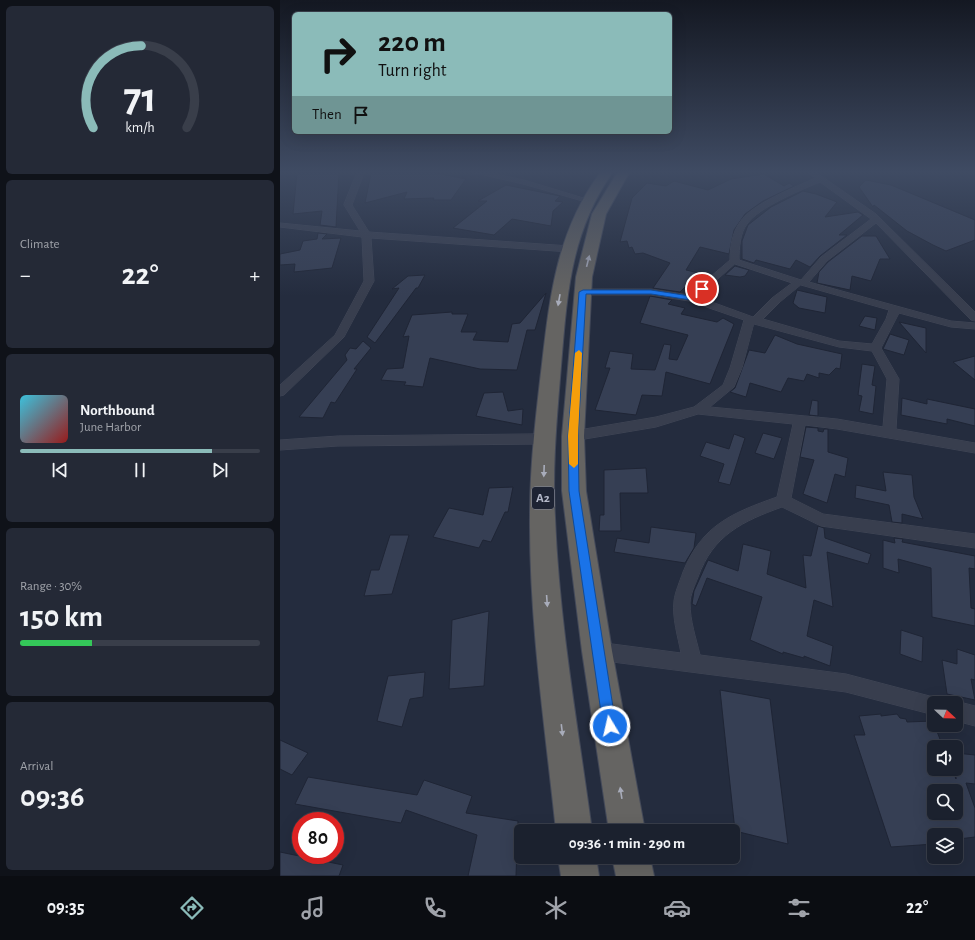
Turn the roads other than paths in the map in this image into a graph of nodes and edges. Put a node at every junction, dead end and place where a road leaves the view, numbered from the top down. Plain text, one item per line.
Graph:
1 (353, 214) edge
2 (580, 214) edge
3 (600, 214) edge
4 (756, 214) edge
5 (869, 214) edge
6 (876, 219) junction
7 (280, 225) edge
8 (366, 234) junction
9 (570, 249) junction
10 (734, 261) junction
11 (801, 283) junction
12 (583, 292) junction
13 (691, 298) junction
14 (894, 309) junction
15 (975, 318) edge
16 (753, 320) junction
17 (975, 326) edge
18 (876, 348) junction
19 (282, 387) edge
20 (698, 410) junction
21 (800, 420) junction
22 (889, 432) junction
23 (573, 436) junction
24 (545, 439) junction
25 (280, 444) edge
26 (975, 448) edge
27 (782, 501) junction
28 (975, 541) edge
29 (597, 651) junction
30 (692, 663) junction
31 (927, 704) edge
32 (963, 713) edge
33 (975, 716) edge
34 (573, 824) edge
35 (626, 824) edge
36 (578, 864) edge
37 (632, 864) edge
38 (580, 876) edge
39 (635, 876) edge

1 - 8 street
2 - 9 highway, A2
12 -> 3 highway, A2
4 - 10 street
5 - 6 street
6 - 11 street
6 - 15 street
7 - 8 street
8 - 9 street
8 - 19 street
9 -> 24 highway, A2
10 - 11 street
10 - 13 street
11 - 14 street
11 - 16 street
12 - 13 street
12 - 23 highway, A2
13 - 16 street
14 - 17 street
14 - 18 street
16 - 18 street
16 - 20 street
18 - 22 street
20 - 21 street
20 - 23 street
21 - 22 street
21 - 27 street
22 - 26 street
23 - 29 highway, A2
24 - 25 street
24 -> 34 highway, A2
27 - 28 street
27 - 30 street
29 - 30 street
35 -> 29 highway, A2
30 - 31 street
32 - 33 street
36 - 38 highway
37 - 39 highway

